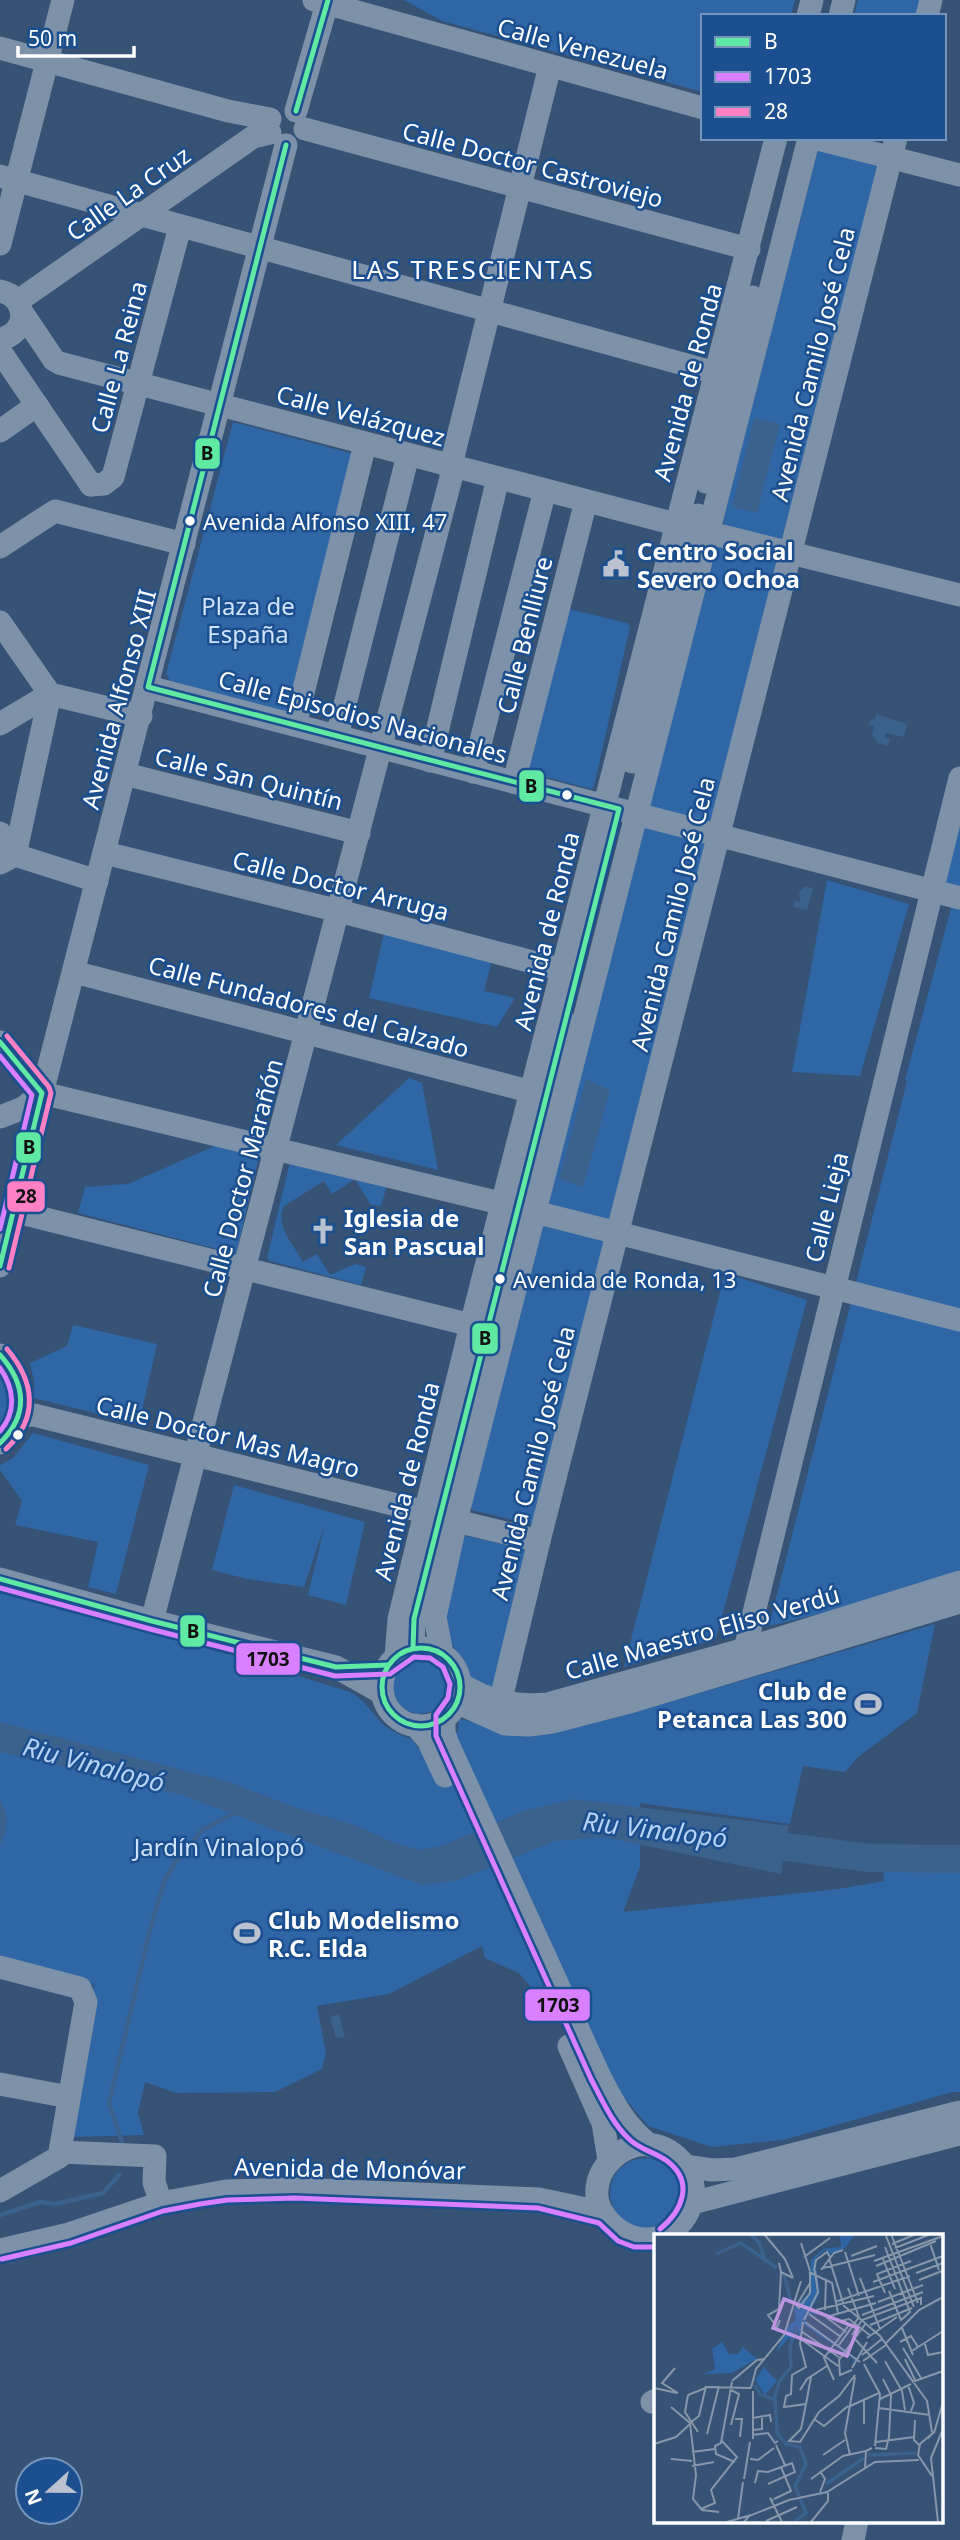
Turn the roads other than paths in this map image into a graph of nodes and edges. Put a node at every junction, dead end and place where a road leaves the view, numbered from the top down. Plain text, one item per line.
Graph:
1 (63, 0) edge
2 (323, 1) edge
3 (0, 48) edge
4 (46, 62) junction
5 (550, 66) junction
6 (701, 107) edge
7 (300, 120) junction
8 (275, 133) junction
9 (775, 140) edge
10 (791, 140) edge
11 (811, 140) edge
12 (828, 140) edge
13 (894, 148) edge
14 (960, 175) edge
15 (8, 178) edge
16 (519, 187) junction
17 (144, 215) junction
18 (180, 227) junction
19 (0, 244) edge
20 (260, 247) junction
21 (748, 249) junction
22 (14, 302) edge
23 (488, 308) junction
24 (0, 339) edge
25 (0, 351) edge
26 (716, 373) junction
27 (137, 385) junction
28 (37, 405) junction
29 (220, 405) junction
30 (0, 431) edge
31 (365, 444) junction
32 (408, 455) junction
33 (451, 465) junction
34 (498, 478) junction
35 (91, 485) junction
36 (545, 490) junction
37 (586, 501) junction
38 (74, 516) junction
39 (694, 529) junction
40 (184, 544) junction
41 (0, 547) edge
42 (791, 552) junction
43 (960, 595) edge
44 (0, 622) edge
45 (148, 687) junction
46 (50, 694) junction
47 (141, 716) junction
48 (0, 724) edge
49 (295, 725) junction
50 (337, 736) junction
51 (381, 748) junction
52 (430, 761) junction
53 (473, 772) junction
54 (125, 774) junction
55 (960, 778) edge
56 (514, 782) junction
57 (620, 810) junction
58 (0, 833) edge
59 (359, 834) junction
60 (720, 835) junction
61 (105, 853) junction
62 (8, 859) edge
63 (97, 881) junction
64 (931, 891) junction
65 (960, 898) edge
66 (339, 911) junction
67 (563, 970) junction
68 (74, 972) junction
69 (307, 1032) junction
70 (0, 1042) edge
71 (532, 1092) junction
72 (42, 1093) junction
73 (0, 1117) edge
74 (277, 1149) junction
75 (520, 1208) junction
76 (13, 1211) junction
77 (618, 1233) junction
78 (0, 1266) edge
79 (246, 1269) junction
80 (833, 1288) junction
81 (960, 1320) edge
82 (471, 1325) junction
83 (0, 1355) edge
84 (19, 1416) junction
85 (0, 1443) edge
86 (197, 1455) junction
87 (425, 1512) junction
88 (456, 1521) junction
89 (539, 1541) junction
90 (0, 1579) edge
91 (960, 1581) edge
92 (960, 1602) edge
93 (152, 1621) junction
94 (745, 1649) junction
95 (442, 1654) junction
96 (399, 1657) junction
97 (336, 1667) junction
98 (382, 1693) junction
99 (453, 1701) junction
100 (500, 1703) junction
101 (415, 1725) junction
102 (441, 1748) junction
103 (540, 1963) junction
104 (0, 1967) edge
105 (0, 2084) edge
106 (69, 2097) junction
107 (960, 2112) edge
108 (960, 2134) edge
109 (650, 2146) junction
110 (60, 2154) junction
111 (685, 2166) junction
112 (604, 2170) junction
113 (0, 2191) edge
114 (539, 2199) junction
115 (161, 2203) junction
116 (692, 2203) junction
117 (604, 2215) junction
118 (667, 2234) edge
119 (654, 2238) edge
120 (0, 2250) edge
121 (857, 2522) edge
122 (853, 2540) edge

1 - 4 street
2 - 5 street, Calle Venezuela
2 - 7 street
3 - 4 street
4 - 8 street
4 - 15 street
5 - 6 street, Calle Venezuela
5 - 16 street, Calle Doctor Marañón
7 - 8 street
7 - 8 street
7 - 16 street, Calle Doctor Castroviejo
8 - 17 street, Calle La Cruz
8 - 20 street, Avenida Alfonso XIII
9 - 21 street, Avenida de Ronda
10 - 39 street, Avenida de Ronda
11 - 39 street, Avenida de Ronda
12 - 13 street
13 - 14 street
13 - 42 street, Avenida Camilo José Cela
15 - 17 street
15 - 19 street
16 - 21 street, Calle Doctor Castroviejo
16 - 23 street, Calle Doctor Marañón
17 - 18 street
17 - 22 street, Calle La Cruz
18 - 20 street
18 - 27 street, Calle La Reina
20 - 23 street
20 - 29 street, Avenida Alfonso XIII
21 - 26 street, Avenida de Ronda
22 - 24 street, Calle La Cruz
22 - 27 street, Calle Velázquez
23 - 26 street
23 - 33 street, Calle Doctor Marañón
25 - 28 street
26 - 39 street, Avenida de Ronda
27 - 29 street, Calle Velázquez
27 - 35 street, Calle La Reina
28 - 30 street
28 - 35 street
29 - 31 street, Calle Velázquez
29 - 40 street, Avenida Alfonso XIII
31 - 32 street, Calle Velázquez
31 - 49 street
32 - 33 street, Calle Velázquez
32 - 50 street
33 - 34 street, Calle Velázquez
33 - 51 street, Calle Doctor Marañón
34 - 36 street, Calle Velázquez
34 - 52 street
35 - 38 street
36 - 37 street, Calle Velázquez
36 - 53 street
37 - 39 street, Calle Velázquez
37 - 56 street, Calle Benlliure
38 - 40 street
38 - 41 street
39 - 42 street, Calle Velázquez
39 - 57 street, Avenida de Ronda
39 - 57 street, Avenida de Ronda
40 - 45 street, Avenida Alfonso XIII
42 - 43 street, Calle Velázquez
42 - 60 street, Avenida Camilo José Cela
44 - 46 street
45 - 47 street, Avenida Alfonso XIII
45 - 49 street, Calle Episodios Nacionales
46 - 47 street
46 - 48 street
46 - 62 street
47 - 54 street, Avenida Alfonso XIII
49 - 50 street, Calle Episodios Nacionales
50 - 51 street, Calle Episodios Nacionales
51 - 52 street, Calle Episodios Nacionales
51 - 59 street, Calle Doctor Marañón
52 - 53 street, Calle Episodios Nacionales
53 - 56 street, Calle Episodios Nacionales
54 - 59 street, Calle San Quintín
54 - 61 street, Avenida Alfonso XIII
55 - 64 street, Calle Lieja
56 - 57 street, Calle Episodios Nacionales
57 - 60 street, Calle Episodios Nacionales
57 - 67 street, Avenida de Ronda
57 - 75 street, Avenida de Ronda
58 - 62 street
59 - 66 street, Calle Doctor Marañón
60 - 64 street, Calle Episodios Nacionales
60 - 77 street, Avenida Camilo José Cela
61 - 63 street, Avenida Alfonso XIII
61 - 66 street, Calle Doctor Arruga
62 - 63 street
63 - 68 street, Avenida Alfonso XIII
64 - 65 street, Calle Episodios Nacionales
64 - 80 street, Calle Lieja
66 - 67 street, Calle Doctor Arruga
66 - 69 street, Calle Doctor Marañón
67 - 71 street, Avenida de Ronda
68 - 69 street, Calle Fundadores del Calzado
68 - 72 street, Avenida Alfonso XIII
69 - 71 street, Calle Fundadores del Calzado
69 - 74 street, Calle Doctor Marañón
70 - 72 street
71 - 75 street, Avenida de Ronda
72 - 73 street
72 - 74 street
72 - 76 street, Avenida Alfonso XIII
74 - 75 street
74 - 79 street, Calle Doctor Marañón
75 - 77 street
75 - 82 street, Avenida de Ronda
75 - 88 street, Avenida de Ronda
75 - 96 street, Avenida de Ronda
76 - 78 street, Avenida Alfonso XIII
76 - 79 street
77 - 80 street
77 - 89 street, Avenida Camilo José Cela
79 - 82 street
79 - 86 street, Calle Doctor Marañón
80 - 81 street
80 - 94 street, Calle Lieja
82 - 87 street, Avenida de Ronda
83 - 84 street
84 - 85 street
84 - 86 street, Calle Doctor Mas Magro
86 - 87 street, Calle Doctor Mas Magro
86 - 93 street, Calle Doctor Marañón
87 - 96 street, Avenida de Ronda
88 - 89 street
88 - 95 street, Avenida de Ronda
89 - 100 street, Avenida Camilo José Cela
90 - 93 street
91 - 94 street, Calle Maestro Eliso Verdú
92 - 99 street, Calle Maestro Eliso Verdú
93 - 97 street
94 - 100 street, Calle Maestro Eliso Verdú
95 - 96 street
95 - 99 street
96 - 97 street
96 - 98 street
97 - 98 street
98 - 101 street
99 - 100 street, Calle Maestro Eliso Verdú
99 - 101 street
99 - 102 street
101 - 102 street
102 - 103 street
103 - 109 street
103 - 112 street
104 - 106 street
105 - 106 street
106 - 110 street
107 - 111 street
108 - 116 street
109 - 111 street
109 - 112 street, Avenida de Monóvar
110 - 113 street
110 - 115 street
111 - 116 street
112 - 114 street, Avenida de Monóvar
112 - 117 street
114 - 115 street, Avenida de Monóvar
114 - 117 street, Avenida de Monóvar
115 - 120 street, Avenida de Monóvar
116 - 118 street
117 - 119 street
121 - 122 street

